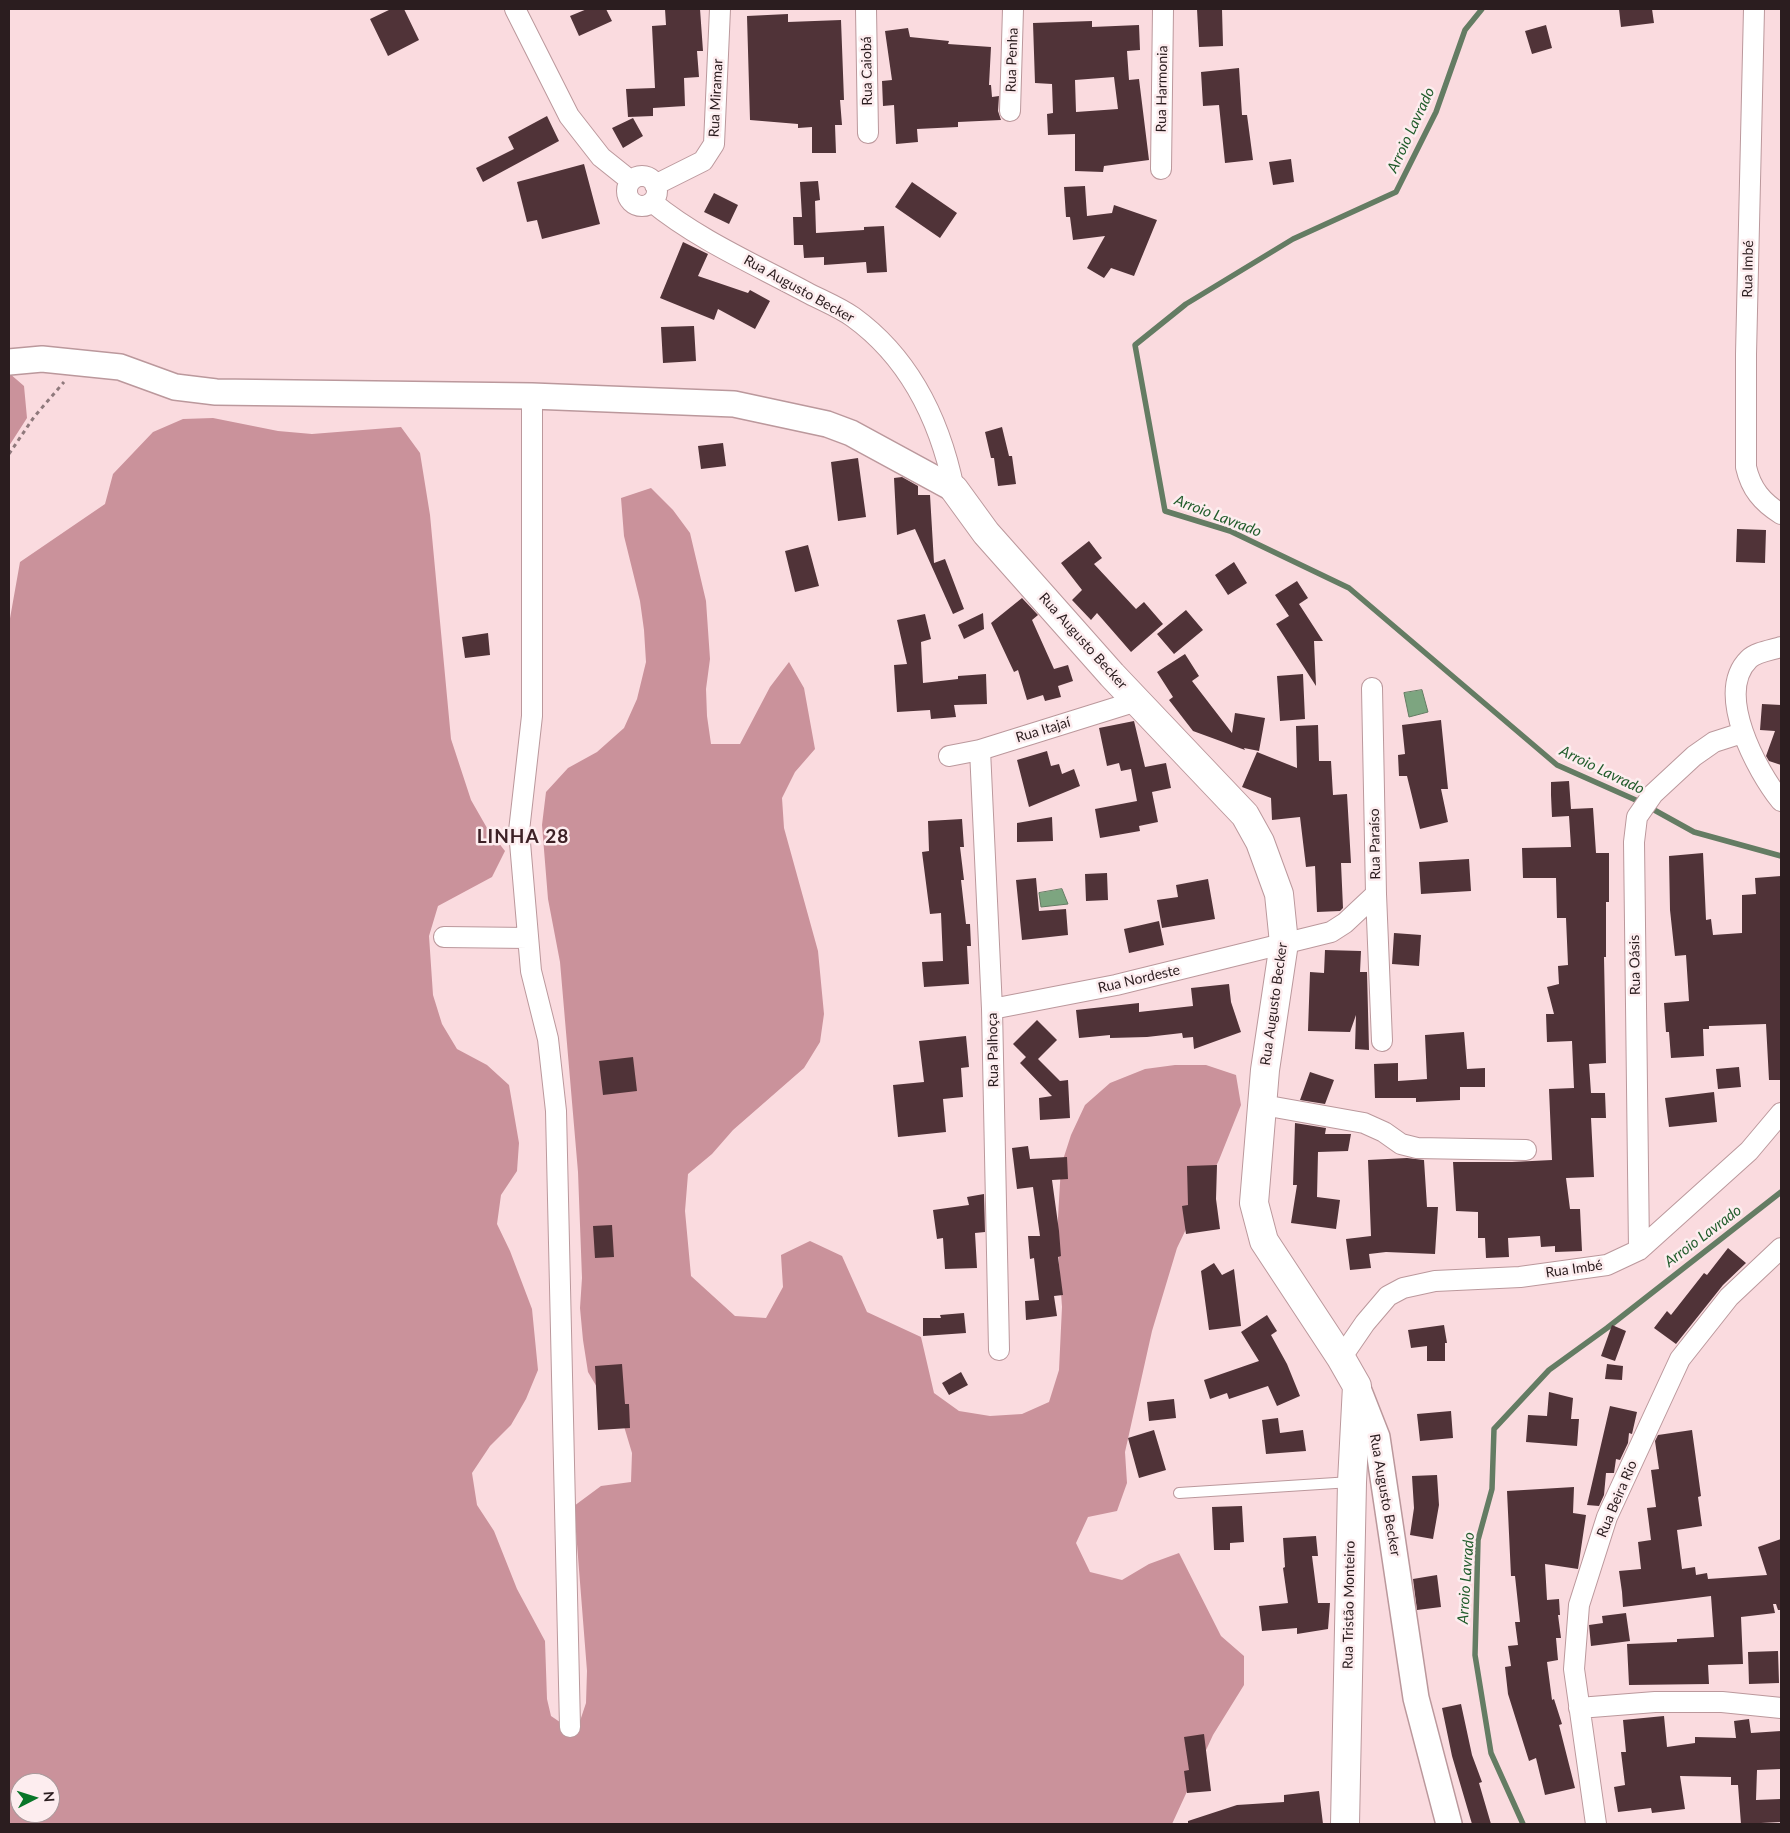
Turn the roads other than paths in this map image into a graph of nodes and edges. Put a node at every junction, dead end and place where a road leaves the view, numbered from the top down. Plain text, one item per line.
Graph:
1 (515, 9) edge
2 (720, 9) edge
3 (866, 9) edge
4 (1013, 9) edge
5 (1163, 9) edge
6 (1754, 9) edge
7 (1010, 111) dead end
8 (868, 133) dead end
9 (1161, 169) dead end
10 (654, 193) junction
11 (9, 362) edge
12 (532, 396) junction
13 (954, 489) junction
14 (1781, 514) edge
15 (1781, 647) edge
16 (1372, 688) dead end
17 (1137, 701) junction
18 (1742, 733) junction
19 (980, 750) junction
20 (949, 756) dead end
21 (1781, 801) edge
22 (1376, 894) junction
23 (444, 937) dead end
24 (528, 938) junction
25 (1284, 942) junction
26 (992, 1009) junction
27 (1382, 1041) dead end
28 (1263, 1105) junction
29 (1781, 1113) edge
30 (1526, 1150) dead end
31 (1781, 1248) edge
32 (1639, 1250) junction
33 (998, 1350) dead end
34 (1341, 1358) junction
35 (1357, 1386) junction
36 (1352, 1482) junction
37 (1179, 1493) dead end
38 (1579, 1708) junction
39 (1781, 1708) edge
40 (570, 1727) dead end
41 (1346, 1824) edge
42 (1449, 1824) edge
43 (1596, 1824) edge

1 - 10 street
2 - 10 street, Rua Miramar
3 - 8 street, Rua Caiobá
4 - 7 street, Rua Penha
5 - 9 street, Rua Harmonia
6 - 14 street, Rua Imbé
10 - 13 street, Rua Augusto Becker
11 - 12 street
12 - 13 street
12 - 24 street
13 - 17 main road, Rua Augusto Becker
15 - 18 street
16 - 22 street, Rua Paraíso
17 - 19 street, Rua Itajaí
17 - 25 main road, Rua Augusto Becker
18 - 21 street
18 - 32 street, Rua Oásis
19 - 20 street, Rua Itajaí
19 - 26 street, Rua Palhoça
22 - 25 street, Rua Paraíso
22 - 27 street
23 - 24 street
24 - 40 street
25 - 26 street, Rua Nordeste
25 - 28 main road, Rua Augusto Becker
26 - 33 street, Rua Palhoça
28 - 30 street
28 - 34 main road, Rua Augusto Becker
29 - 32 street, Rua Imbé
31 - 38 street, Rua Beira Rio
32 - 34 street, Rua Imbé
34 - 35 main road, Rua Augusto Becker
35 - 36 main road, Rua Tristão Monteiro
35 - 42 street, Rua Augusto Becker
36 - 37 lane
36 - 41 main road, Rua Tristão Monteiro
38 - 39 street
38 - 43 street, Rua Beira Rio

